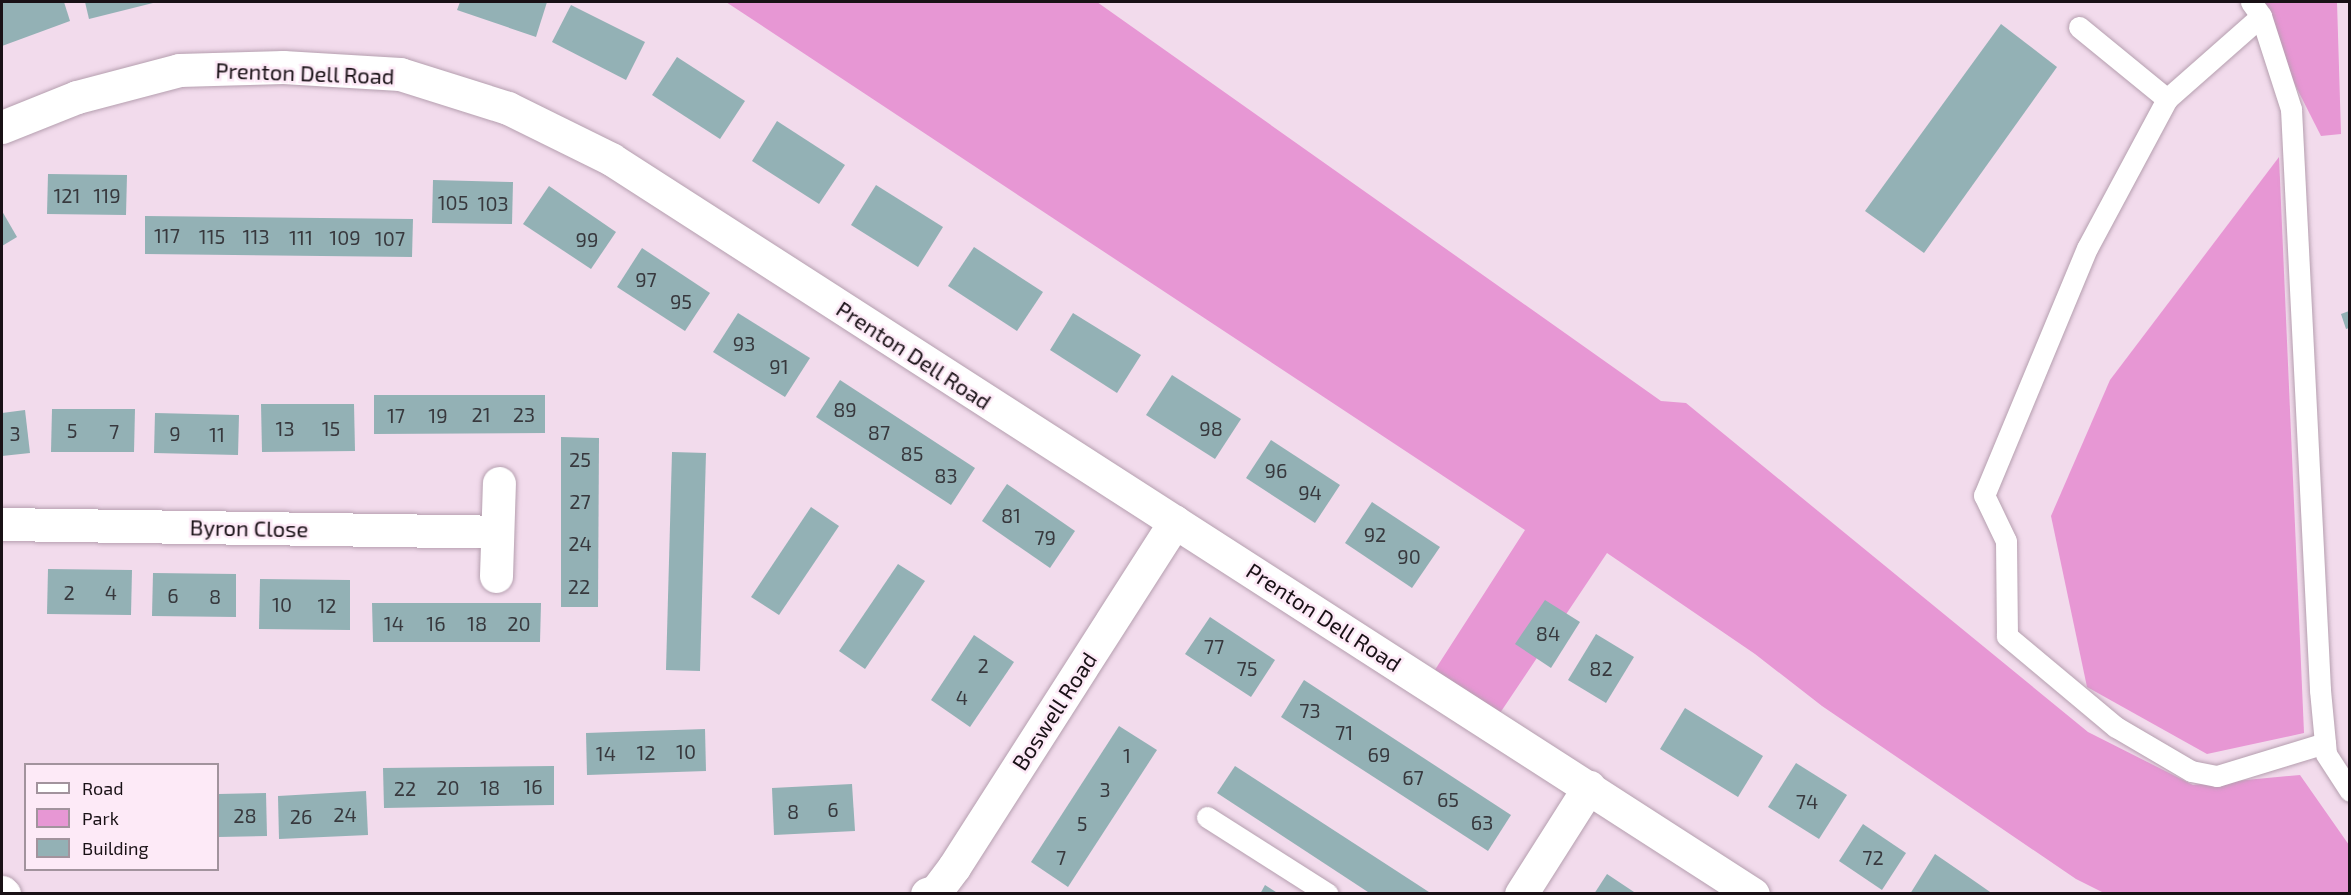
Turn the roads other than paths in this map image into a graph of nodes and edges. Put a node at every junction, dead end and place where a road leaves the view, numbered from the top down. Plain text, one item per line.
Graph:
1 (2256, 9) edge
2 (2079, 27) dead end
3 (2167, 99) junction
4 (2, 127) edge
5 (499, 483) dead end
6 (1175, 522) junction
7 (2, 524) edge
8 (497, 532) junction
9 (496, 576) dead end
10 (2325, 743) junction
11 (1588, 788) junction
12 (2349, 791) edge
13 (1207, 817) dead end
14 (927, 894) edge
15 (1328, 894) edge
16 (1521, 894) edge
17 (1753, 894) edge

1 - 3 lane
1 - 10 lane
2 - 3 lane
3 - 10 lane
4 - 6 street, Prenton Dell Road
5 - 8 street
6 - 11 street, Prenton Dell Road
6 - 14 street, Boswell Road
7 - 8 street, Byron Close
8 - 9 street
10 - 12 lane
11 - 16 street
11 - 17 street, Prenton Dell Road
13 - 15 lane

